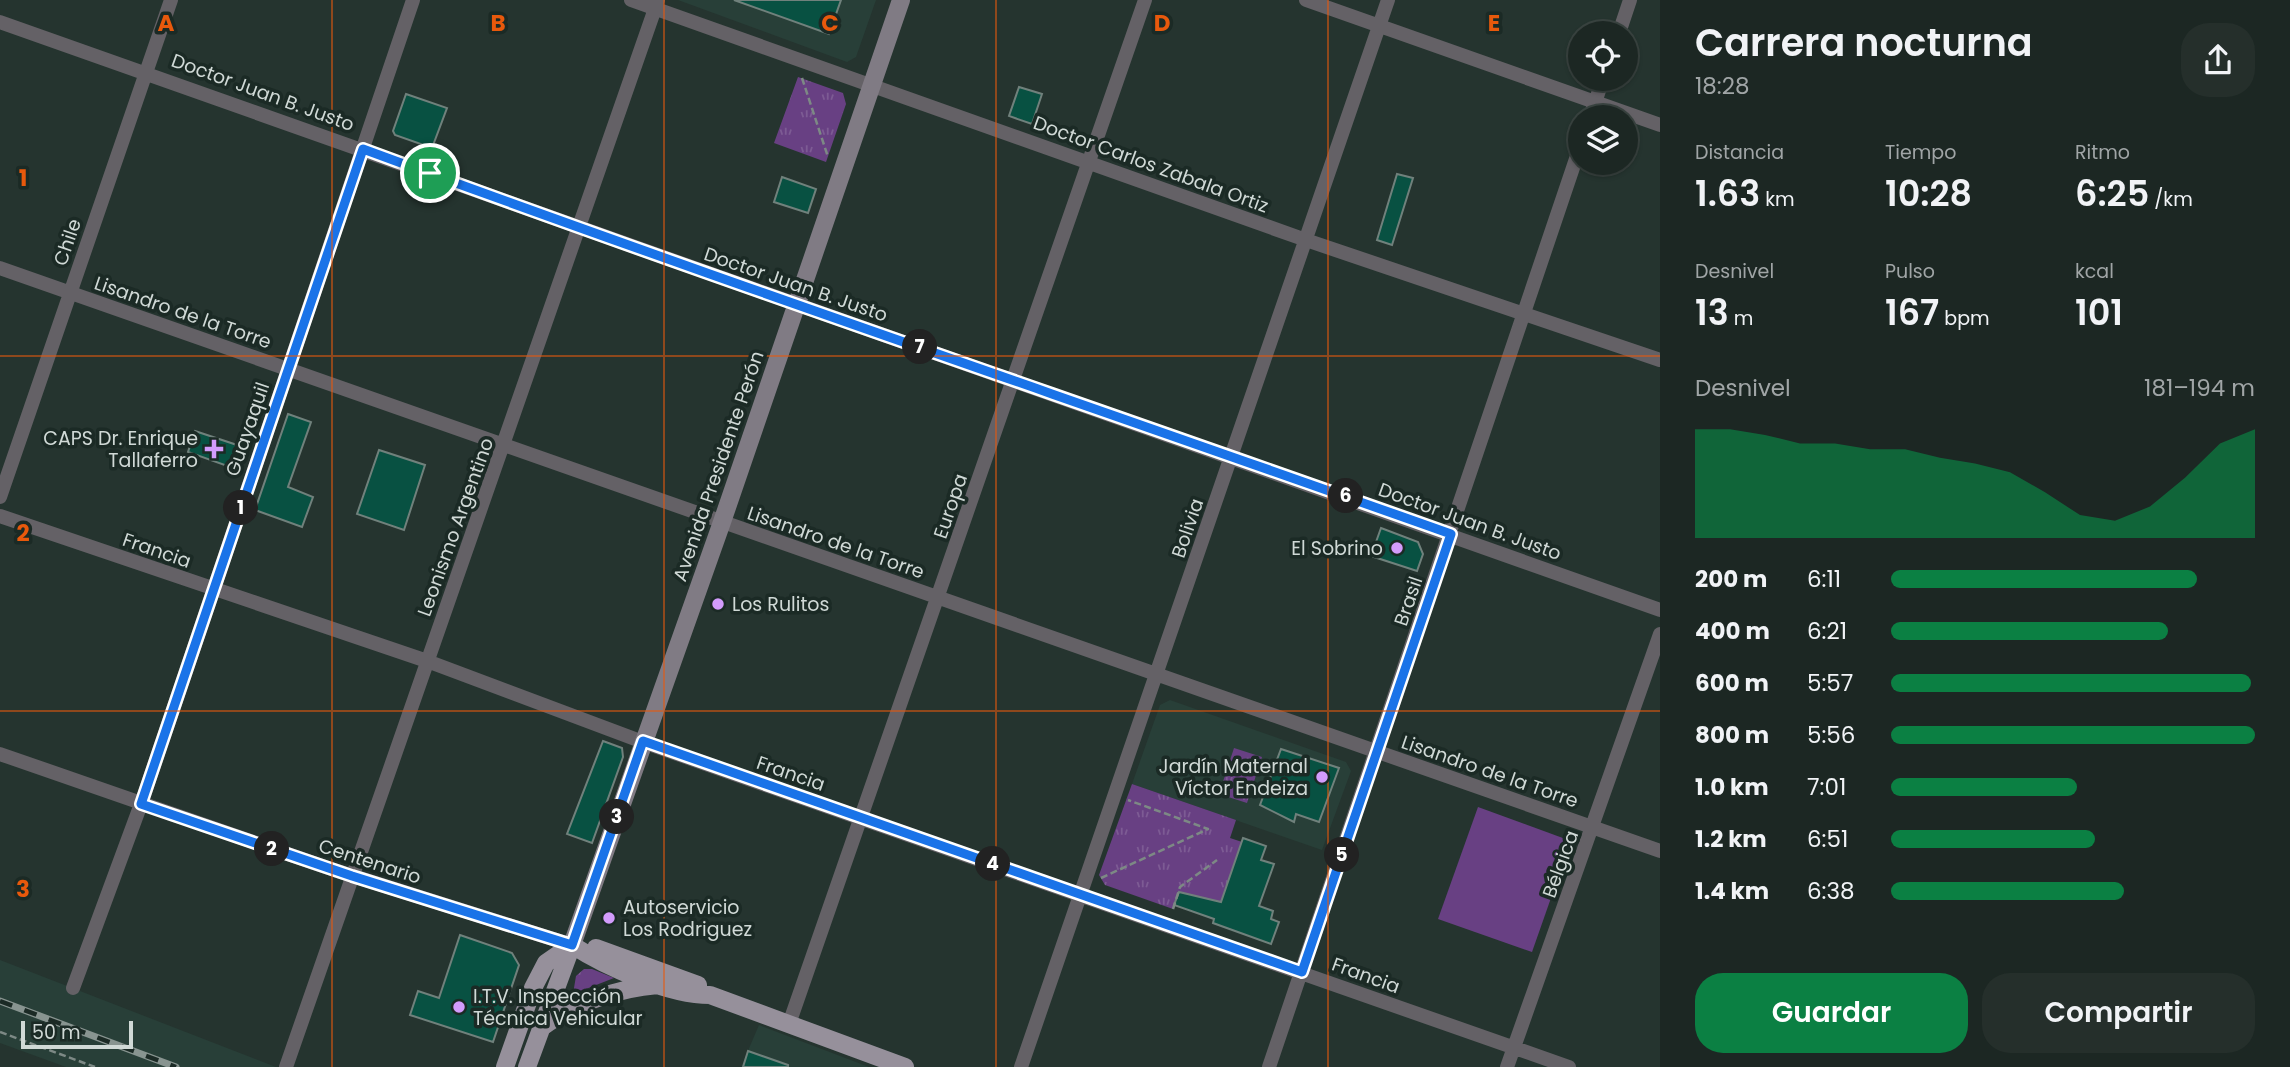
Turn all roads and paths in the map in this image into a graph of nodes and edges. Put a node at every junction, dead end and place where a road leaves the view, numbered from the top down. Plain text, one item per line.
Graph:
1 (171, 0) edge
2 (412, 0) edge
3 (631, 0) edge
4 (901, 0) edge
5 (1145, 0) edge
6 (1306, 0) edge
7 (1388, 0) edge
8 (1630, 0) edge
9 (657, 4) edge
10 (1623, 21) edge
11 (0, 22) edge
12 (1380, 26) junction
13 (146, 72) junction
14 (802, 78) dead end
15 (871, 85) junction
16 (1599, 91) edge
17 (1595, 102) junction
18 (1594, 105) edge
19 (1660, 125) edge
20 (363, 149) junction
21 (828, 157) dead end
22 (1089, 163) junction
23 (1571, 175) edge
24 (579, 228) junction
25 (1306, 240) junction
26 (0, 268) edge
27 (71, 292) junction
28 (795, 305) junction
29 (1525, 312) junction
30 (1660, 360) edge
31 (288, 369) junction
32 (1014, 379) junction
33 (505, 446) junction
34 (1232, 456) junction
35 (0, 497) edge
36 (0, 516) edge
37 (722, 522) junction
38 (1451, 534) junction
39 (213, 590) junction
40 (939, 599) junction
41 (1660, 610) edge
42 (1660, 634) edge
43 (427, 661) junction
44 (1157, 676) junction
45 (643, 741) junction
46 (1376, 753) junction
47 (0, 754) edge
48 (1127, 799) dead end
49 (141, 804) junction
50 (863, 818) junction
51 (1593, 827) junction
52 (1660, 851) edge
53 (1217, 860) dead end
54 (352, 876) junction
55 (1101, 878) dead end
56 (1082, 895) junction
57 (1172, 909) dead end
58 (572, 945) junction
59 (1302, 972) junction
60 (661, 985) junction
61 (73, 988) dead end
62 (710, 995) junction
63 (789, 1024) junction
64 (541, 1028) junction
65 (0, 1032) edge
66 (1514, 1048) junction
67 (94, 1067) edge
68 (286, 1067) edge
69 (505, 1067) edge
70 (527, 1067) edge
71 (905, 1067) edge
72 (1020, 1067) edge
73 (1269, 1067) edge
74 (1507, 1067) edge
75 (1569, 1067) edge

1 - 13 street, Chile
2 - 20 street, Guayaquil
3 - 9 street, Doctor Carlos Zabala Ortiz
4 - 15 main road, Avenida Presidente Perón
5 - 22 street, Europa
6 - 12 street
7 - 12 street, Bolivia
8 - 10 street
9 - 15 street, Doctor Carlos Zabala Ortiz
9 - 24 street, Leonismo Argentino
11 - 13 street, Doctor Juan B. Justo
12 - 17 street
12 - 25 street, Bolivia
13 - 20 street, Doctor Juan B. Justo
13 - 27 street, Chile
14 - 21 path
15 - 22 street, Doctor Carlos Zabala Ortiz
15 - 28 main road, Avenida Presidente Perón
16 - 17 street
17 - 18 street
17 - 19 street
20 - 24 street, Doctor Juan B. Justo
20 - 31 street, Guayaquil
22 - 25 street, Doctor Carlos Zabala Ortiz
22 - 32 street, Europa
23 - 29 street, Brasil
24 - 28 street, Doctor Juan B. Justo
24 - 33 street, Leonismo Argentino
25 - 29 street, Doctor Carlos Zabala Ortiz
25 - 34 street, Bolivia
26 - 27 street, Lisandro de la Torre
27 - 31 street, Lisandro de la Torre
27 - 35 street, Chile
28 - 32 street, Doctor Juan B. Justo
28 - 37 main road, Avenida Presidente Perón
29 - 30 street, Doctor Carlos Zabala Ortiz
29 - 38 street, Brasil
31 - 33 street, Lisandro de la Torre
31 - 39 street, Guayaquil
32 - 34 street, Doctor Juan B. Justo
32 - 40 street, Europa
33 - 37 street, Lisandro de la Torre
33 - 43 street, Leonismo Argentino
34 - 38 street, Doctor Juan B. Justo
34 - 44 street, Bolivia
36 - 39 street, Francia
37 - 40 street, Lisandro de la Torre
37 - 45 main road, Avenida Presidente Perón
38 - 41 street, Doctor Juan B. Justo
38 - 46 street, Brasil
39 - 43 street, Francia
39 - 49 street, Guayaquil
40 - 44 street, Lisandro de la Torre
40 - 50 street, Europa
42 - 51 street, Bélgica
43 - 45 street, Francia
43 - 54 street, Leonismo Argentino
44 - 46 street, Lisandro de la Torre
44 - 56 street, Bolivia
45 - 50 street, Francia
45 - 58 main road, Avenida Presidente Perón
46 - 51 street, Lisandro de la Torre
46 - 59 street, Brasil
47 - 49 street, Centenario
48 - 55 path
49 - 54 street, Centenario
49 - 61 street, Guayaquil
50 - 56 street, Francia
50 - 63 street, Europa
51 - 52 street, Lisandro de la Torre
51 - 66 street, Bélgica
53 - 57 path
54 - 58 street, Centenario
54 - 68 street, Leonismo Argentino
56 - 59 street, Francia
56 - 72 street, Bolivia
58 - 60 main road
58 - 62 main road
58 - 64 main road, Avenida Presidente Perón
58 - 69 main road
59 - 66 street, Francia
59 - 73 street, Brasil
60 - 62 main road
60 - 64 main road
62 - 63 main road
63 - 71 main road
64 - 70 main road, Avenida Presidente Perón
65 - 67 path
66 - 74 street, Bélgica
66 - 75 street, Francia

